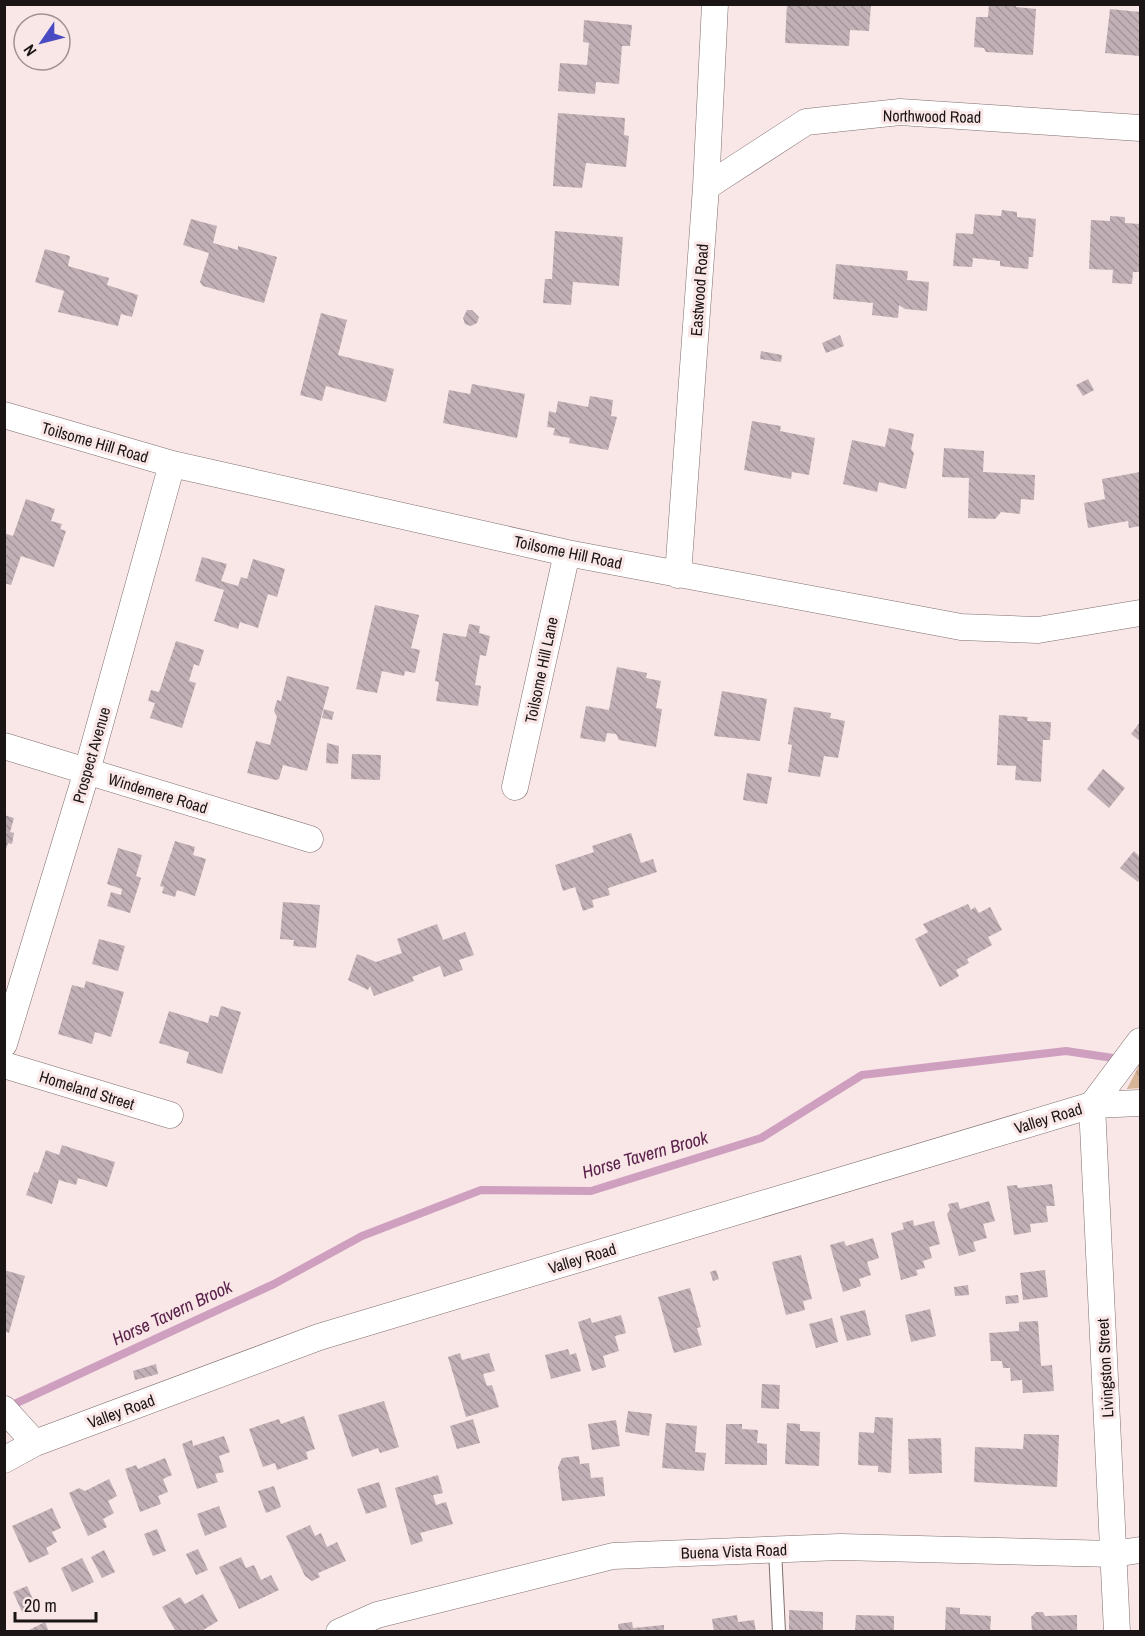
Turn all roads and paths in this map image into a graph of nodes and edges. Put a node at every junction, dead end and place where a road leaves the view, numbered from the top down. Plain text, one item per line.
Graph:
1 (714, 4) edge
2 (1140, 128) edge
3 (706, 187) junction
4 (4, 415) edge
5 (172, 464) junction
6 (567, 553) junction
7 (678, 575) junction
8 (1140, 613) edge
9 (4, 746) edge
10 (87, 771) junction
11 (515, 787) dead end
12 (310, 840) dead end
13 (1140, 1041) edge
14 (4, 1044) edge
15 (4, 1065) edge
16 (1140, 1103) edge
17 (1092, 1105) junction
18 (170, 1115) dead end
19 (20, 1426) edge
20 (4, 1460) edge
21 (776, 1550) junction
22 (1140, 1550) edge
23 (1114, 1554) junction
24 (339, 1632) edge
25 (779, 1632) edge
26 (1117, 1632) edge

1 - 3 street, Eastwood Road
2 - 3 street, Northwood Road
3 - 7 street, Eastwood Road
4 - 5 street, Toilsome Hill Road
5 - 6 street, Toilsome Hill Road
5 - 10 street, Prospect Avenue
6 - 7 street, Toilsome Hill Road
6 - 11 street, Toilsome Hill Lane
7 - 8 street, Toilsome Hill Road
9 - 10 street, Windemere Road
10 - 12 street, Windemere Road
10 - 14 street, Prospect Avenue
13 - 17 street, Valley Road
15 - 18 street, Homeland Street
16 - 17 street
17 - 19 street, Valley Road
17 - 23 street, Livingston Street
19 - 20 street, Valley Road
21 - 23 street, Buena Vista Road
21 - 24 street, Buena Vista Road
21 - 25 lane
22 - 23 street, Buena Vista Road
23 - 26 street, Livingston Street

